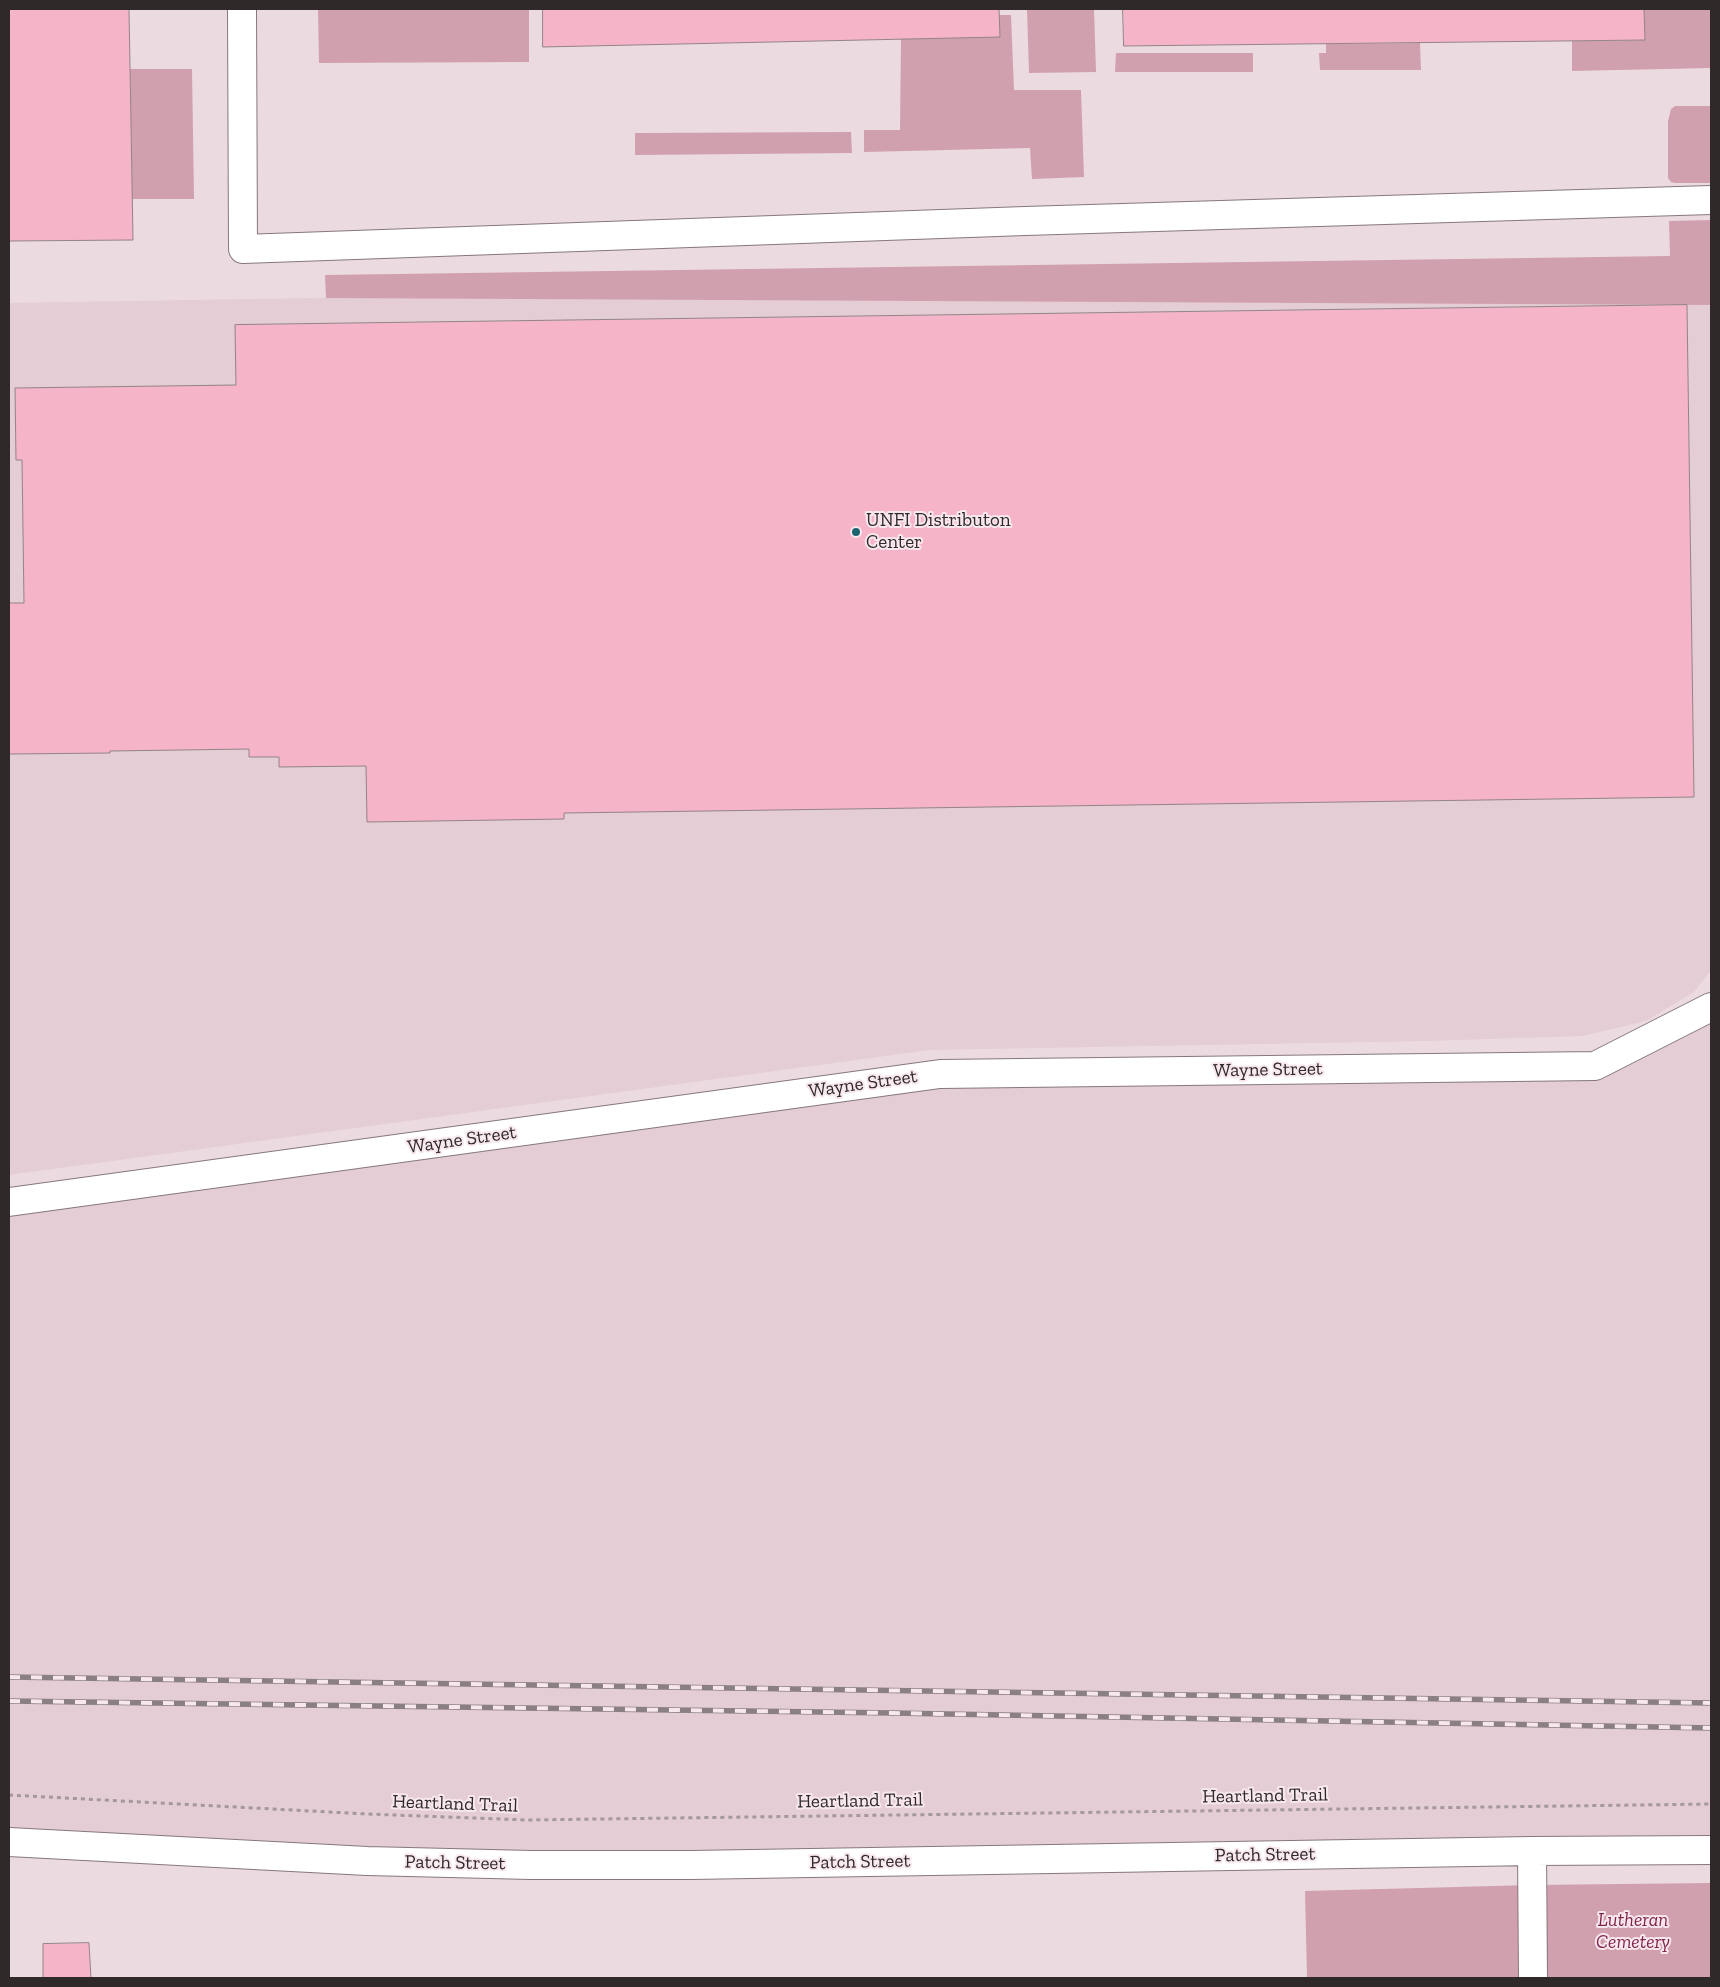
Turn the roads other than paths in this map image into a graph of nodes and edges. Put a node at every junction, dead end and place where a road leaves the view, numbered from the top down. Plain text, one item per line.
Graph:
1 (242, 9) edge
2 (1711, 200) edge
3 (1711, 1007) edge
4 (9, 1202) edge
5 (9, 1842) edge
6 (1711, 1850) edge
7 (1532, 1851) junction
8 (1532, 1978) edge

1 - 2 street
3 - 4 street, Wayne Street
5 - 7 street, Patch Street
6 - 7 street, Patch Street
7 - 8 street

